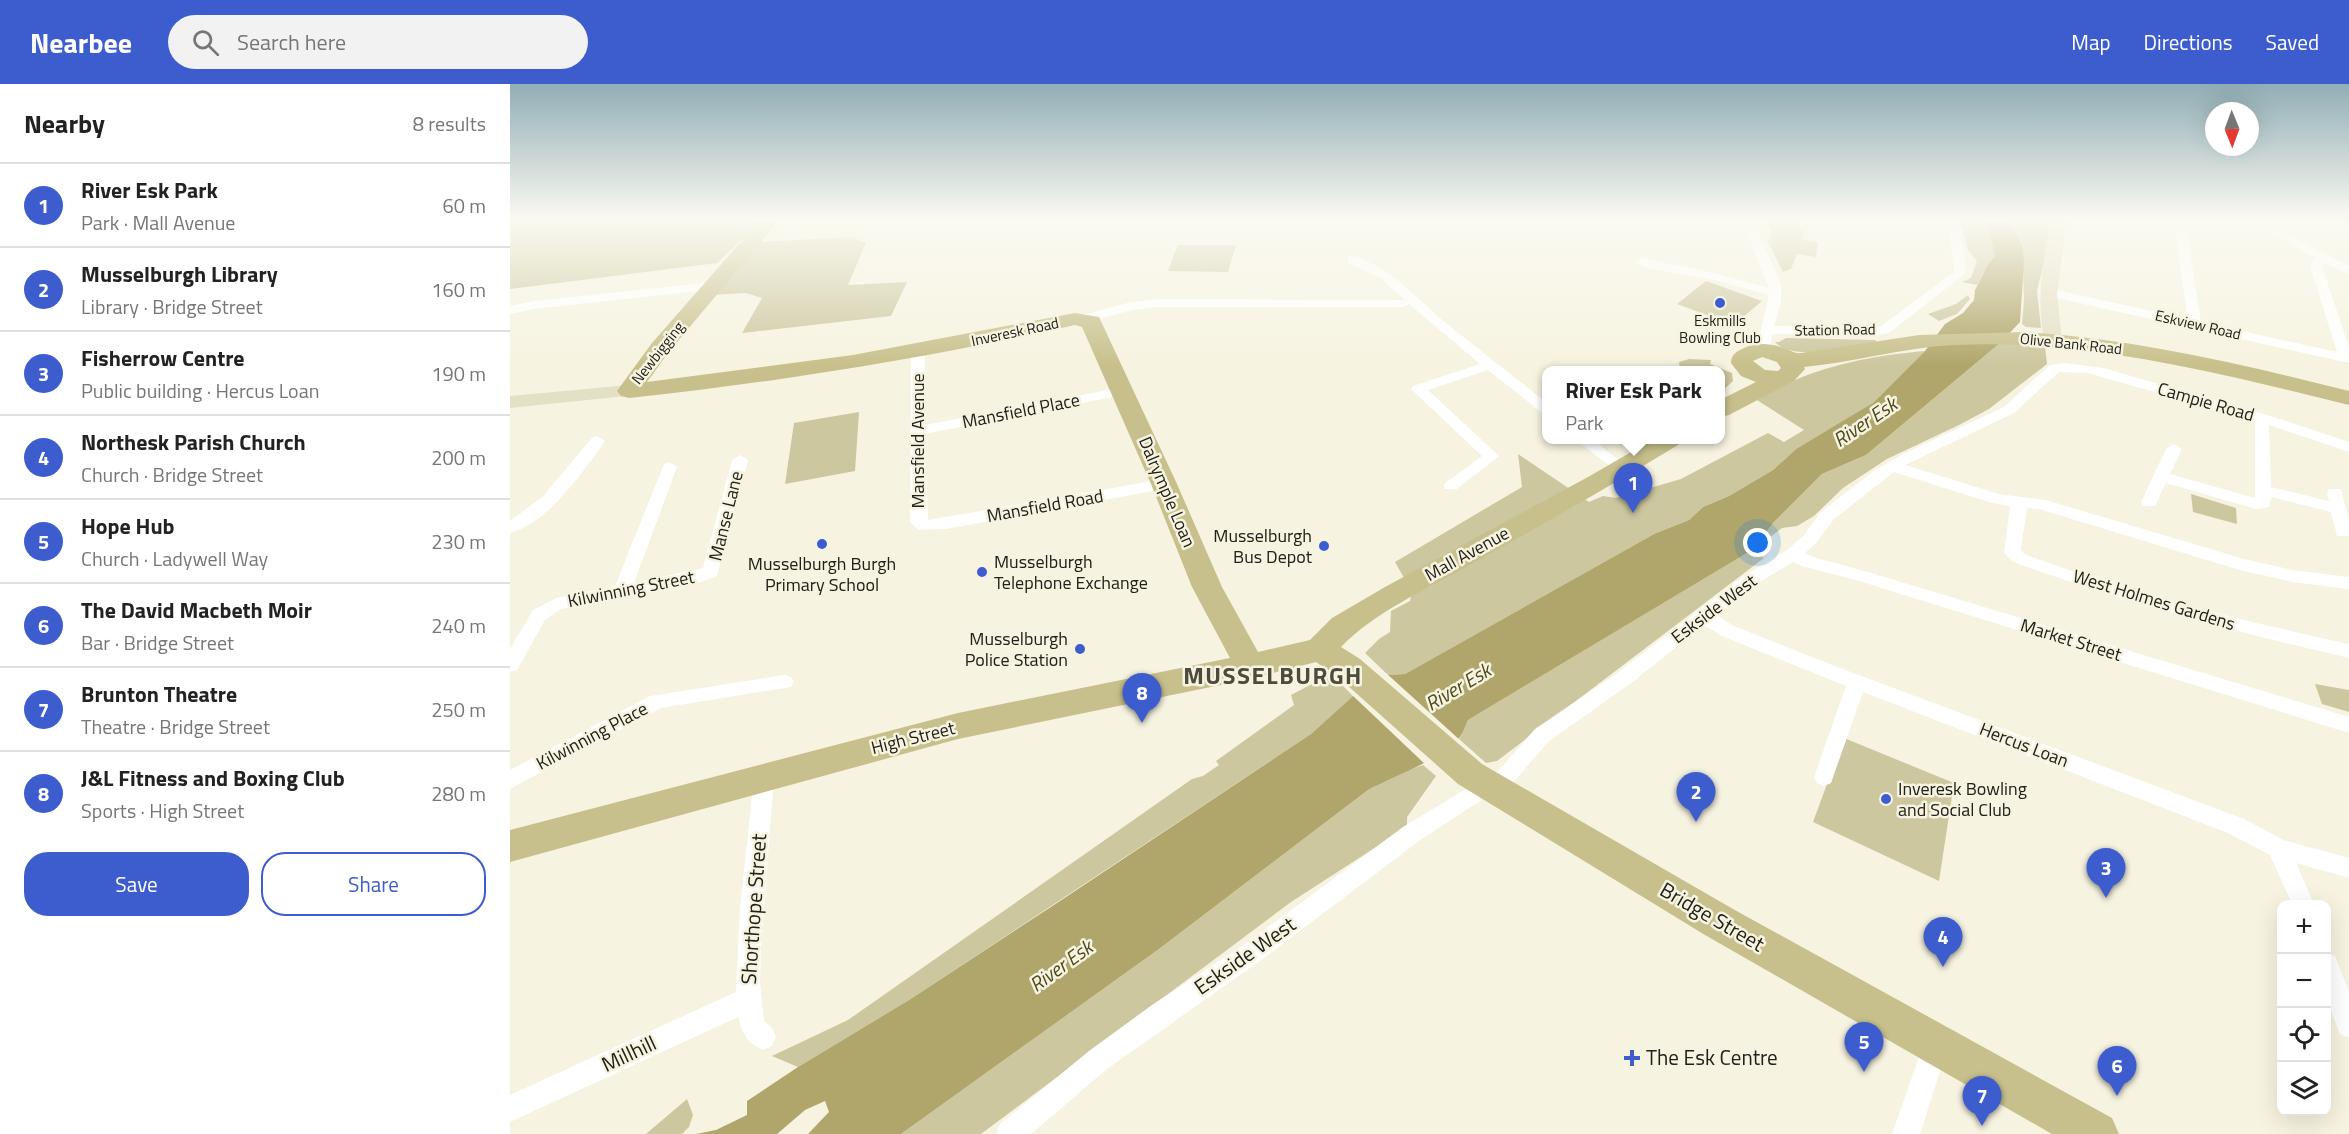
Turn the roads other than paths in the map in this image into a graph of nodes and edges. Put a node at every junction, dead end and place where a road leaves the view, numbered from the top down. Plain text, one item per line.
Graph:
1 (728, 268) edge
2 (1375, 268) edge
3 (1662, 268) edge
4 (1770, 268) edge
5 (1959, 268) edge
6 (2052, 268) edge
7 (2186, 268) edge
8 (2317, 268) edge
9 (713, 286) junction
10 (1776, 292) junction
11 (2048, 292) junction
12 (1403, 303) dead end
13 (510, 310) edge
14 (1084, 319) junction
15 (2195, 324) junction
16 (2053, 339) junction
17 (1764, 340) junction
18 (918, 352) junction
19 (2347, 359) edge
20 (1490, 364) junction
21 (2061, 367) joint
22 (1784, 369) junction
23 (1749, 371) junction
24 (629, 391) junction
25 (1123, 391) junction
26 (2349, 398) edge
27 (513, 406) edge
28 (1542, 406) edge
29 (1725, 406) edge
30 (1725, 407) edge
31 (2262, 418) junction
32 (919, 431) junction
33 (597, 441) dead end
34 (1589, 444) edge
35 (1663, 444) edge
36 (2349, 447) edge
37 (2174, 449) dead end
38 (741, 460) dead end
39 (1892, 466) junction
40 (669, 467) dead end
41 (1620, 467) junction
42 (2161, 476) junction
43 (1164, 484) junction
44 (1451, 485) dead end
45 (2263, 490) junction
46 (2018, 502) junction
47 (2149, 502) dead end
48 (925, 526) joint
49 (510, 528) edge
50 (2343, 532) dead end
51 (1793, 554) junction
52 (711, 572) joint
53 (2349, 583) edge
54 (622, 592) junction
55 (1702, 615) junction
56 (1320, 649) junction
57 (2349, 651) edge
58 (510, 665) edge
59 (1250, 667) junction
60 (784, 682) dead end
61 (1857, 683) junction
62 (2349, 724) edge
63 (764, 777) junction
64 (1824, 777) dead end
65 (510, 780) edge
66 (1483, 782) junction
67 (510, 846) edge
68 (2278, 848) junction
69 (2349, 868) edge
70 (2301, 900) edge
71 (2331, 977) edge
72 (749, 999) junction
73 (2349, 1025) edge
74 (763, 1037) dead end
75 (1936, 1043) junction
76 (510, 1109) edge
77 (1010, 1134) edge
78 (1905, 1134) edge
79 (2096, 1134) edge

1 - 9 main road, Newbigging
2 - 20 street
3 - 10 street
4 - 10 street
5 - 17 street, Station Road
6 - 11 main road
7 - 15 street
8 - 19 street
9 - 13 street
9 - 24 main road, Newbigging
10 - 17 street
11 - 15 street, Eskview Road
11 - 16 main road
12 - 14 street, Inveresk Road
14 - 18 main road, Inveresk Road
14 - 25 main road, Dalrymple Loan
15 - 19 street, Eskview Road
16 - 22 main road, Olive Bank Road
16 - 26 main road, Olive Bank Road
17 - 22 main road, Olive Bank Road
17 - 23 main road, Olive Bank Road
18 - 24 main road, Inveresk Road
18 - 32 street, Mansfield Avenue
20 - 28 street
20 - 44 street
21 - 31 street, Campie Road
21 - 39 street, Eskside West
22 - 23 main road, Olive Bank Road
22 - 30 main road, Olive Bank Road
23 - 29 main road, Olive Bank Road
24 - 27 main road, Newbigging
25 - 32 street, Mansfield Place
25 - 43 main road, Dalrymple Loan
31 - 36 street, Campie Road
31 - 45 street
32 - 48 street, Mansfield Avenue
33 - 49 street
34 - 41 street
35 - 41 main road, Mall Avenue
37 - 42 street
38 - 52 street, Manse Lane
39 - 46 street
39 - 51 street, Eskside West
40 - 54 street
41 - 56 main road, Mall Avenue
42 - 45 street
42 - 47 street
43 - 48 street, Mansfield Road
43 - 59 main road, Dalrymple Loan
45 - 50 street
46 - 53 street
46 - 57 street, West Holmes Gardens
51 - 55 street, Eskside West
51 - 62 street, Market Street
52 - 54 street, Kilwinning Street
54 - 58 street, Kilwinning Street
55 - 61 street, Hercus Loan
55 - 66 street, Eskside West
56 - 59 main road, High Street
56 - 66 main road, Bridge Street
59 - 63 main road, High Street
60 - 65 street, Kilwinning Place
61 - 64 street
61 - 68 street, Hercus Loan
63 - 67 main road, High Street
63 - 72 street, Shorthope Street
66 - 75 main road, Bridge Street
66 - 77 street, Eskside West
68 - 69 street, Hercus Loan
68 - 70 street
71 - 73 street
72 - 74 street, Shorthope Street
72 - 76 street, Millhill
75 - 78 street
75 - 79 main road, Bridge Street

